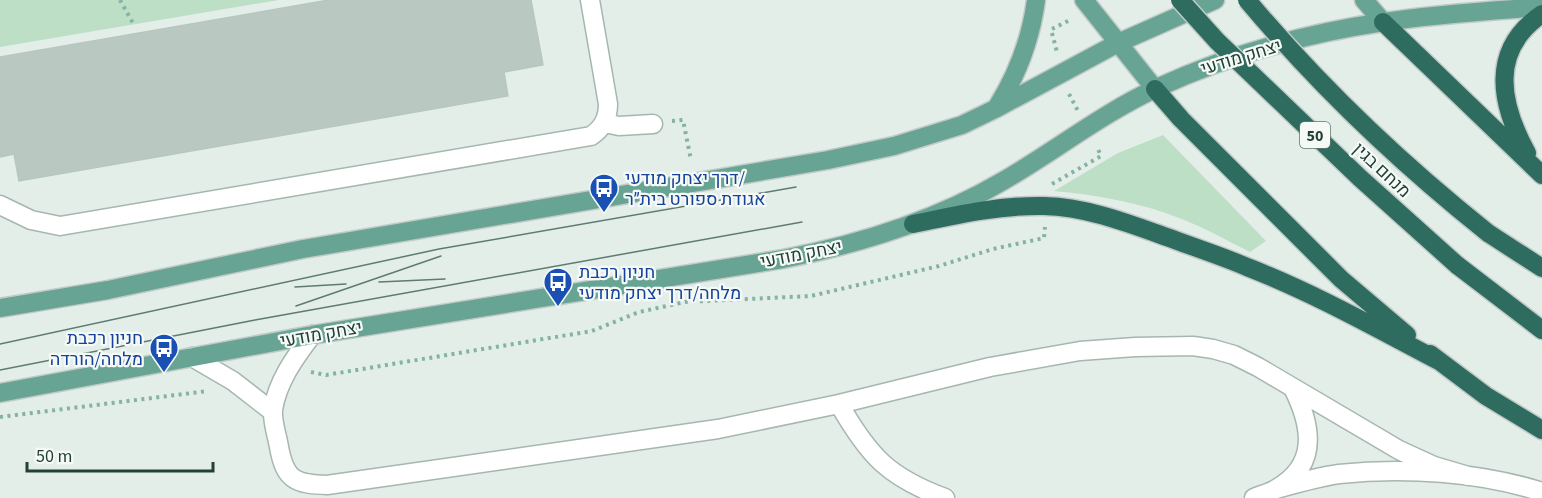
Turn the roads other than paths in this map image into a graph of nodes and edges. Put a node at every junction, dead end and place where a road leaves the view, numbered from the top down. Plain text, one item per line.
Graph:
1 (590, 0) edge
2 (1036, 0) edge
3 (1084, 0) edge
4 (1180, 0) edge
5 (1215, 0) edge
6 (1247, 0) edge
7 (1364, 0) edge
8 (1542, 7) edge
9 (1542, 14) edge
10 (1383, 22) junction
11 (1118, 43) junction
12 (1155, 89) junction
13 (995, 109) junction
14 (604, 123) junction
15 (654, 124) road end
16 (1539, 173) edge
17 (0, 205) edge
18 (913, 224) junction
19 (1542, 268) edge
20 (0, 308) edge
21 (1542, 330) edge
22 (312, 335) junction
23 (192, 357) junction
24 (1439, 362) junction
25 (1293, 388) junction
26 (0, 393) edge
27 (839, 404) junction
28 (273, 412) junction
29 (1542, 430) edge
30 (1468, 476) junction
31 (1276, 489) junction
32 (1542, 492) edge
33 (945, 498) edge
34 (1254, 498) edge

1 - 14 lane
2 - 13 main road
3 - 11 main road
4 - 21 highway, מנחם בגין / 50, bridge
5 - 11 main road
6 - 19 highway, מנחם בגין / 50, bridge
7 - 10 main road
8 - 10 main road, יצחק מודעי
9 - 16 highway
10 - 12 main road, יצחק מודעי
10 - 16 highway
11 - 12 main road
11 - 13 main road
12 - 18 main road, יצחק מודעי
12 - 24 highway
13 - 20 main road
14 - 15 lane
14 - 17 lane
18 - 22 main road, יצחק מודעי
18 - 24 highway
22 - 23 main road, יצחק מודעי
22 - 28 lane
23 - 26 main road, יצחק מודעי
23 - 28 lane
24 - 29 highway
25 - 27 lane
25 - 30 lane
25 - 31 lane
27 - 28 lane
27 - 33 lane
30 - 31 lane
30 - 32 lane
31 - 34 lane

